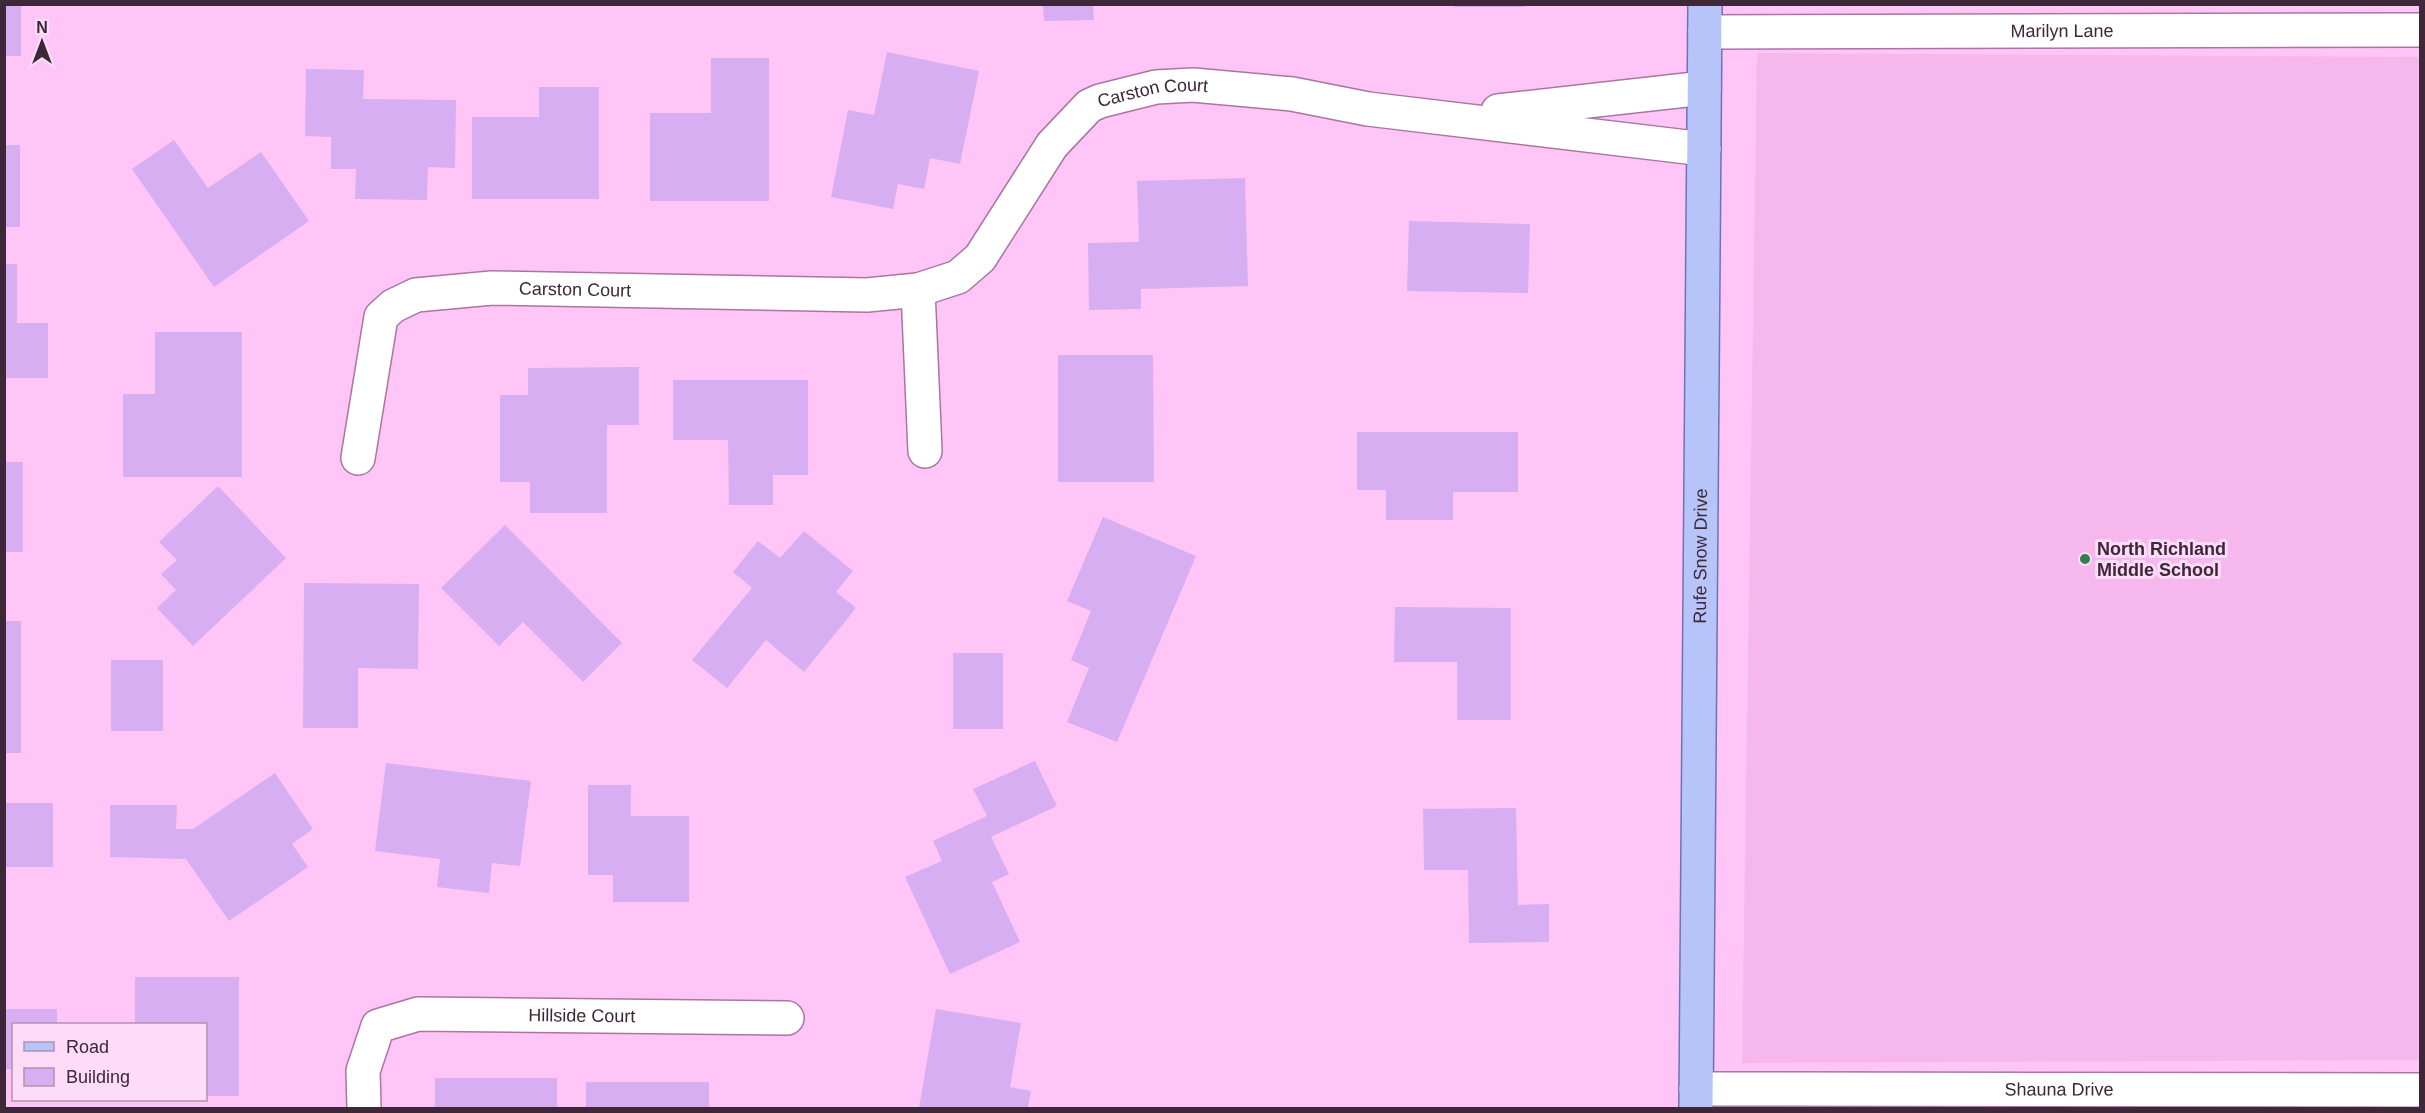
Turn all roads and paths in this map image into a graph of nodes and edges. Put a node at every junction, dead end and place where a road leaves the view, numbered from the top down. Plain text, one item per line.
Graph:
1 (1705, 18) edge
2 (2421, 30) edge
3 (1704, 87) junction
4 (1439, 117) junction
5 (1704, 148) junction
6 (918, 290) junction
7 (925, 451) dead end
8 (358, 458) dead end
9 (787, 1018) dead end
10 (2421, 1090) edge
11 (1696, 1099) edge
12 (364, 1108) edge

1 - 2 street, Marilyn Lane
1 - 3 main road, Rufe Snow Drive
3 - 4 street, Carston Court
3 - 5 main road, Rufe Snow Drive
4 - 5 street, Carston Court
4 - 6 street, Carston Court
5 - 11 main road, Rufe Snow Drive
6 - 7 street
6 - 8 street, Carston Court
9 - 12 street, Hillside Court
10 - 11 street, Shauna Drive

